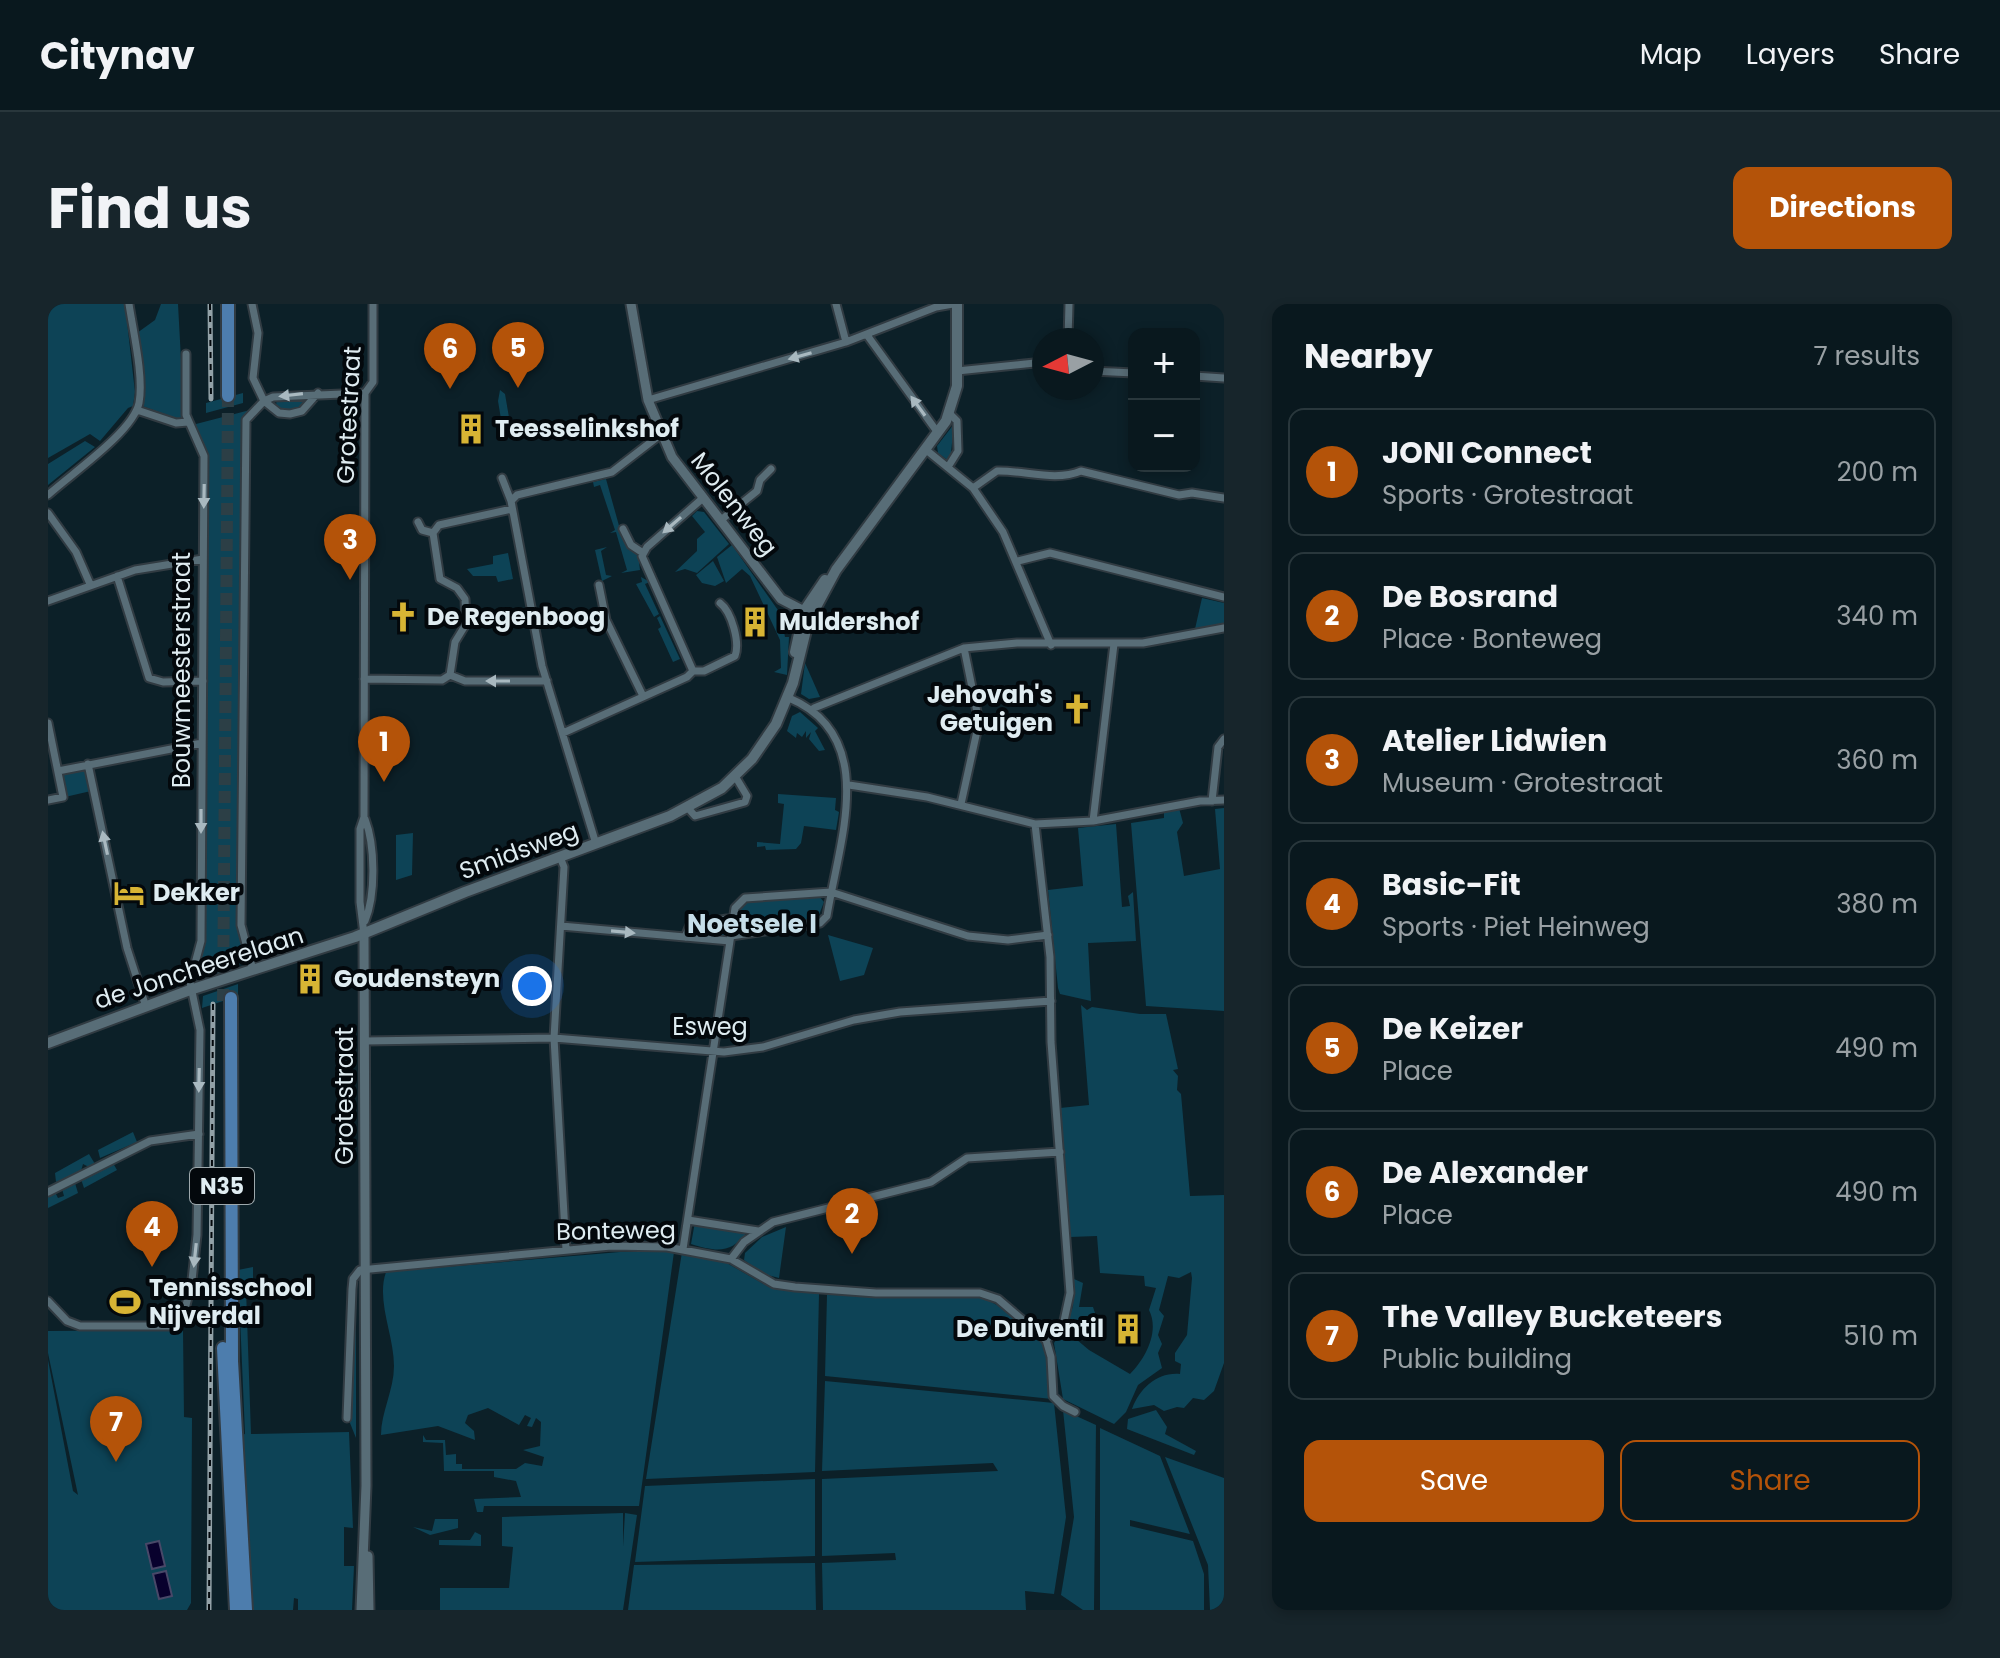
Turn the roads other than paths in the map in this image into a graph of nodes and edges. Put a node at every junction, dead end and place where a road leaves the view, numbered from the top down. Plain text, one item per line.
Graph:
1 (129, 304) edge
2 (228, 304) edge
3 (235, 304) edge
4 (252, 304) edge
5 (373, 304) edge
6 (631, 304) edge
7 (836, 304) edge
8 (955, 304) edge
9 (1069, 304) edge
10 (1068, 328) edge
11 (867, 335) junction
12 (846, 342) junction
13 (186, 354) dead end
14 (1032, 363) edge
15 (957, 371) junction
16 (1104, 372) edge
17 (1128, 373) edge
18 (1200, 376) edge
19 (1224, 378) edge
20 (318, 393) junction
21 (365, 393) junction
22 (648, 400) junction
23 (264, 401) junction
24 (137, 410) junction
25 (950, 414) junction
26 (188, 422) junction
27 (938, 433) junction
28 (660, 435) junction
29 (925, 449) junction
30 (948, 467) junction
31 (771, 469) dead end
32 (502, 478) dead end
33 (973, 488) junction
34 (48, 495) edge
35 (703, 498) junction
36 (1224, 498) edge
37 (511, 505) junction
38 (48, 513) edge
39 (721, 520) junction
40 (418, 522) dead end
41 (623, 529) dead end
42 (433, 533) junction
43 (643, 553) junction
44 (203, 559) junction
45 (1018, 561) junction
46 (117, 576) junction
47 (90, 584) junction
48 (599, 585) dead end
49 (1224, 597) edge
50 (48, 601) edge
51 (720, 603) dead end
52 (808, 613) junction
53 (1224, 628) edge
54 (1114, 644) junction
55 (1051, 645) junction
56 (964, 648) junction
57 (693, 671) junction
58 (450, 675) junction
59 (364, 679) junction
60 (203, 681) junction
61 (547, 681) junction
62 (643, 696) junction
63 (789, 698) junction
64 (814, 708) junction
65 (48, 723) edge
66 (563, 733) junction
67 (1224, 739) edge
68 (202, 743) junction
69 (88, 764) junction
70 (58, 771) junction
71 (735, 776) junction
72 (849, 785) junction
73 (48, 800) edge
74 (1224, 800) edge
75 (1212, 801) junction
76 (961, 804) junction
77 (688, 808) junction
78 (364, 817) junction
79 (1093, 821) junction
80 (1035, 824) junction
81 (596, 844) junction
82 (560, 857) junction
83 (360, 872) junction
84 (370, 872) junction
85 (831, 892) junction
86 (733, 918) junction
87 (561, 926) junction
88 (364, 928) junction
89 (1048, 935) junction
90 (685, 937) junction
91 (730, 938) junction
92 (253, 970) junction
93 (190, 986) junction
94 (1051, 1001) junction
95 (144, 1003) junction
96 (554, 1038) junction
97 (365, 1041) junction
98 (48, 1043) edge
99 (711, 1052) junction
100 (199, 1134) junction
101 (1060, 1152) junction
102 (48, 1192) edge
103 (688, 1220) junction
104 (758, 1231) junction
105 (683, 1249) junction
106 (566, 1250) junction
107 (731, 1259) junction
108 (366, 1270) junction
109 (48, 1301) edge
110 (1046, 1340) junction
111 (1075, 1412) dead end
112 (347, 1418) dead end
113 (365, 1533) junction
114 (236, 1610) edge
115 (246, 1610) edge
116 (361, 1610) edge
117 (369, 1610) edge

1 - 24 street
2 - 3 main road
4 - 23 street
5 - 21 street, Grotestraat
6 - 22 street, Molenweg
7 - 12 street
8 - 11 street
8 - 15 main road, Smidsweg
9 - 10 street
11 - 12 street
27 -> 11 street
12 -> 22 street
13 - 26 street, Bouwmeesterstraat
14 - 15 street
15 - 25 main road, Smidsweg
16 - 17 street
18 - 19 street
20 - 21 street
20 -> 23 street
20 - 23 street
21 - 59 street, Grotestraat
22 - 28 street, Molenweg
23 - 92 street
24 - 26 street
24 - 34 street
25 - 27 main road, Smidsweg
25 - 30 street, Smidsweg
26 -> 44 street, Bouwmeesterstraat
27 - 29 main road, Smidsweg
28 - 35 street, Molenweg
28 - 37 street
29 - 30 street
29 - 52 main road, Smidsweg
30 - 33 street
31 - 39 street
32 - 37 street
33 - 36 street
33 - 45 street
35 - 39 street, Molenweg
35 -> 43 street
37 - 42 street
37 - 61 street
38 - 47 street
39 - 52 street, Molenweg
40 - 42 street
41 - 43 street
42 - 58 street
43 - 57 street
44 - 46 street
44 - 60 street, Bouwmeesterstraat
45 - 49 street
45 - 55 street
46 - 47 street
46 - 60 street
47 - 50 street
48 - 62 street
51 - 57 street
52 - 63 main road, Smidsweg
53 - 54 street
54 - 55 street
54 - 79 street
55 - 56 street
56 - 64 street
56 - 76 street
57 - 62 street
58 - 59 street
61 -> 58 street
59 - 78 street, Grotestraat
60 - 68 street, Bouwmeesterstraat
61 - 66 street
62 - 66 street
63 - 64 street
63 - 71 main road, Smidsweg
64 - 72 street
65 - 70 street
66 - 81 street
67 - 75 street
68 - 69 street
68 -> 93 street, Bouwmeesterstraat
69 - 70 street
95 -> 69 street
70 - 73 street
71 - 77 main road, Smidsweg
71 - 77 street, Smidsweg
72 - 76 street
72 - 85 street
74 - 75 street
75 - 79 street
76 - 80 street
77 - 81 main road, Smidsweg
78 - 83 street, Grotestraat
78 - 84 street, Grotestraat
79 - 80 street
80 - 89 street
81 - 82 main road, Smidsweg
82 - 87 street
82 - 88 main road, Smidsweg
83 - 84 street
83 - 88 street, Grotestraat
84 - 88 street, Grotestraat
85 - 86 street
85 - 89 street
85 - 91 street
86 - 90 street
86 - 91 street
87 -> 90 street
87 - 96 street
88 - 92 main road, de Joncheerelaan
88 - 97 street, Grotestraat
89 - 94 street
90 - 91 street
91 - 99 street
92 - 93 main road, de Joncheerelaan
93 - 95 main road, de Joncheerelaan
93 -> 100 street
94 - 99 street, Esweg
94 - 101 street
95 - 98 main road, de Joncheerelaan
96 - 97 street, Esweg
96 - 99 street, Esweg
96 - 106 street
97 - 108 street, Grotestraat
99 - 103 street
100 - 102 street
100 -> 109 street
101 - 104 street
101 - 110 street
103 - 104 street
103 - 105 street
104 - 107 street
105 - 106 street, Bonteweg
105 - 107 street, Bonteweg
106 - 108 street, Bonteweg
107 - 110 street, Bonteweg
108 - 112 street, Grotestraat
108 - 113 street, Grotestraat
110 - 111 street
113 - 116 street, Grotestraat
113 - 117 street, Grotestraat
114 - 115 main road, N35

